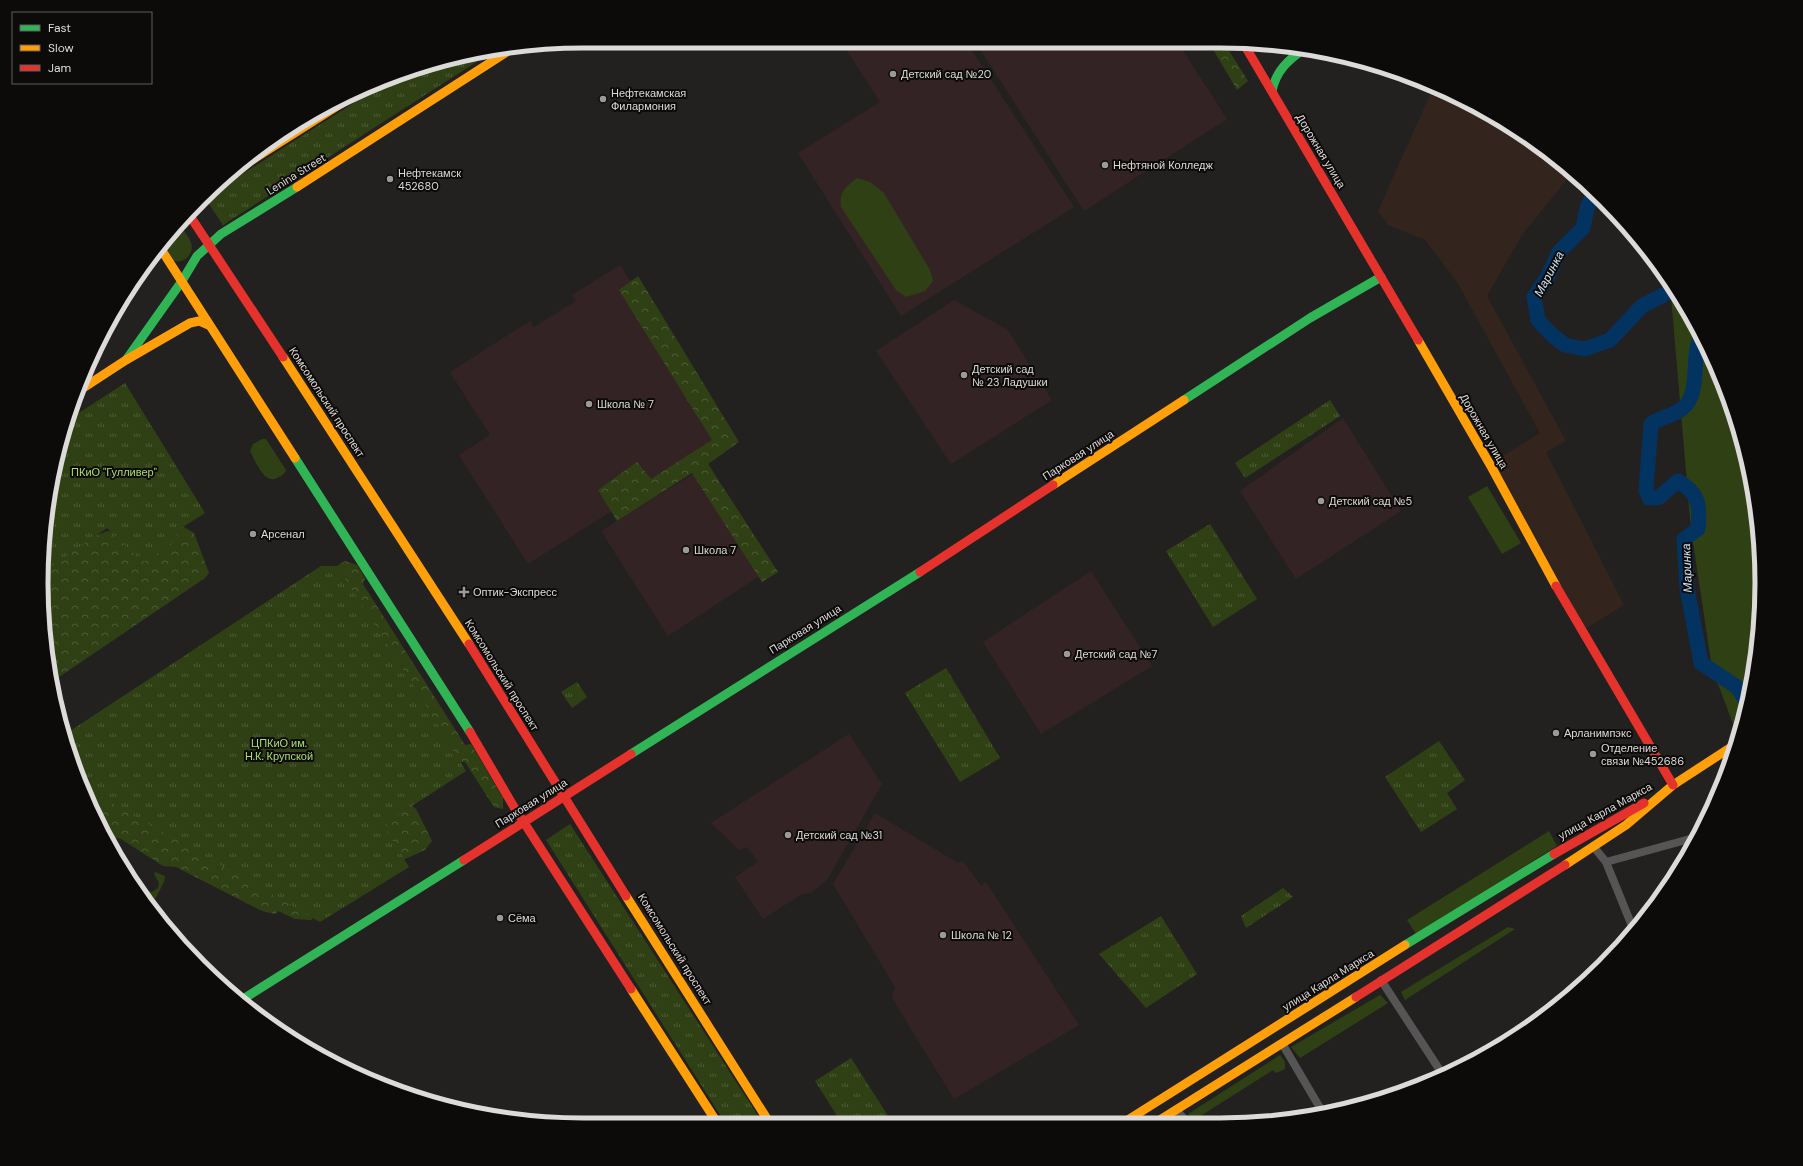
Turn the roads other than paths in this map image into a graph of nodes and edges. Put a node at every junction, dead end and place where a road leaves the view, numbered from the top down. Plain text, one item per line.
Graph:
1 (1247, 49) edge
2 (503, 54) edge
3 (1297, 54) edge
4 (1272, 91) junction
5 (316, 120) edge
6 (282, 141) edge
7 (192, 219) edge
8 (210, 245) junction
9 (163, 252) edge
10 (197, 256) junction
11 (167, 259) junction
12 (1381, 277) junction
13 (182, 281) junction
14 (208, 325) junction
15 (126, 360) junction
16 (86, 386) edge
17 (1729, 749) edge
18 (1673, 785) junction
19 (1664, 792) junction
20 (563, 797) junction
21 (524, 821) junction
22 (1689, 839) edge
23 (1593, 846) junction
24 (1606, 862) junction
25 (1631, 925) edge
26 (1381, 980) junction
27 (1328, 994) junction
28 (245, 998) edge
29 (1337, 1010) junction
30 (1283, 1045) junction
31 (1440, 1070) edge
32 (1320, 1109) edge
33 (1176, 1110) junction
34 (714, 1118) edge
35 (766, 1118) edge
36 (1131, 1118) edge
37 (1163, 1118) edge
38 (1183, 1118) edge

1 - 4 main road, Дорожная улица
2 - 8 main road, Lenina Street
3 - 4 main road
4 - 12 main road, Дорожная улица
5 - 6 main road
7 - 8 main road, Комсомольский проспект
8 - 10 main road, Lenina Street
8 - 20 main road, Комсомольский проспект
9 - 11 main road
10 - 11 main road
10 - 13 main road, Lenina Street
11 - 13 main road
12 - 18 main road, Дорожная улица
12 - 20 main road, Парковая улица
13 - 14 main road
13 - 15 main road, Lenina Street
14 - 15 main road, Lenina Street
14 - 21 main road
15 - 16 main road, Lenina Street
17 - 18 main road
18 - 19 main road
19 - 23 main road, улица Карла Маркса
19 - 27 main road, улица Карла Маркса
20 - 21 main road, Парковая улица
20 - 35 main road, Комсомольский проспект
21 - 28 main road, Парковая улица
21 - 34 main road
22 - 24 street
23 - 24 street
23 - 26 main road, улица Карла Маркса
24 - 25 street
26 - 29 main road, улица Карла Маркса
26 - 31 street
27 - 29 main road
27 - 36 main road, улица Карла Маркса
29 - 30 main road, улица Карла Маркса
30 - 32 street
30 - 33 main road, улица Карла Маркса
33 - 37 main road, улица Карла Маркса
33 - 38 street

